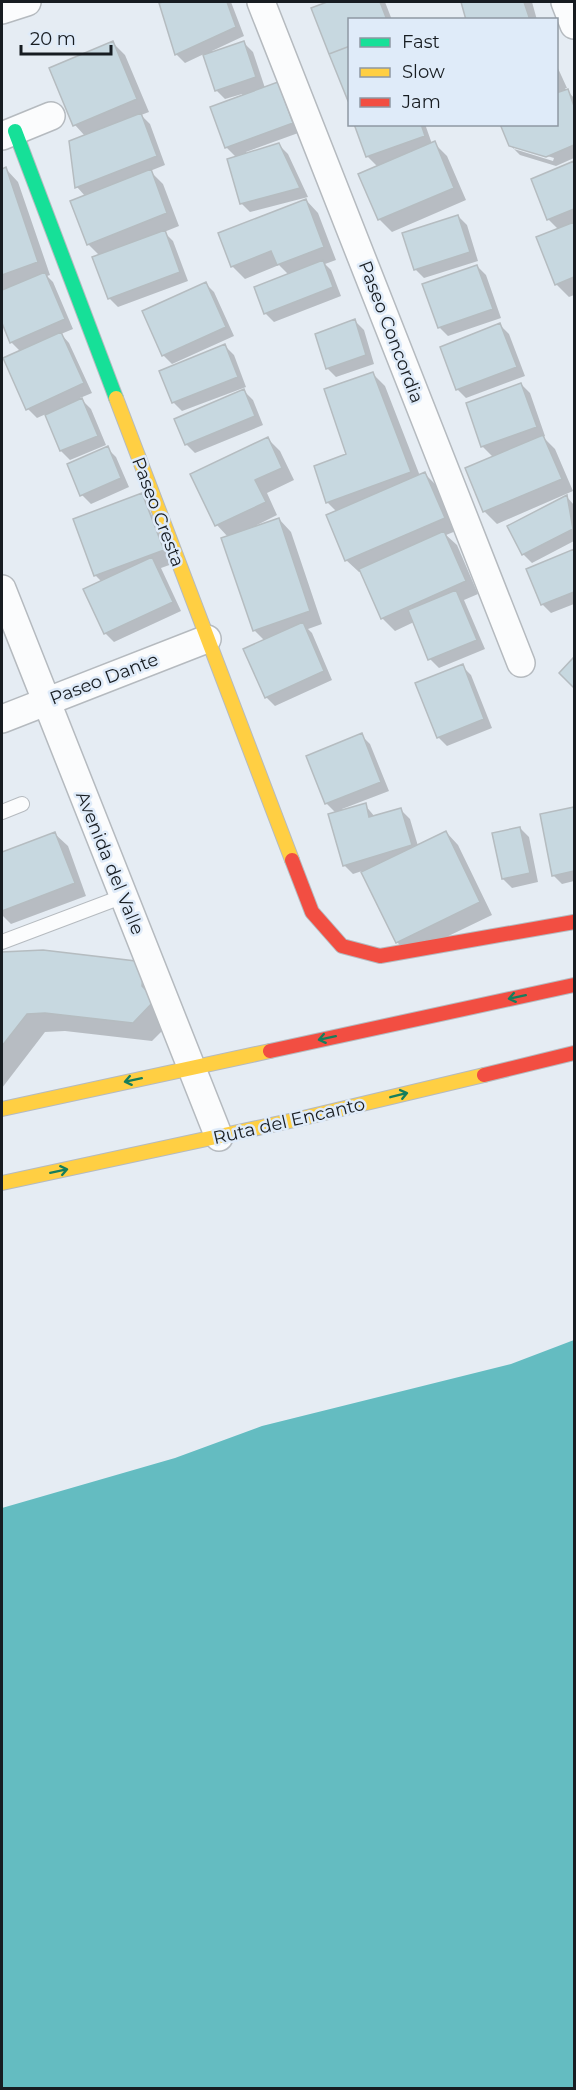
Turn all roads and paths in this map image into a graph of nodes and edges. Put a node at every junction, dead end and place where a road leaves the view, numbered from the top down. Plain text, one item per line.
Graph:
1 (27, 2) edge
2 (261, 2) edge
3 (565, 2) edge
4 (2, 10) edge
5 (574, 26) edge
6 (51, 116) dead end
7 (8, 133) edge
8 (2, 589) edge
9 (207, 639) junction
10 (521, 663) dead end
11 (45, 702) junction
12 (2, 719) edge
13 (22, 804) dead end
14 (2, 812) edge
15 (124, 896) junction
16 (574, 922) edge
17 (2, 942) edge
18 (574, 985) edge
19 (574, 1053) edge
20 (190, 1068) junction
21 (2, 1109) edge
22 (219, 1137) junction
23 (2, 1183) edge

1 - 4 street
2 - 10 street, Paseo Concordia
3 - 5 street
6 - 7 street
7 - 9 main road, Paseo Cresta
8 - 11 street, Avenida del Valle
9 - 11 street, Paseo Dante
9 - 16 main road, Paseo Cresta
11 - 12 street, Paseo Dante
11 - 15 street, Avenida del Valle
13 - 14 lane
15 - 17 lane
15 - 20 street, Avenida del Valle
18 -> 20 main road
22 -> 19 main road, Ruta del Encanto
20 -> 21 main road
20 - 22 street, Avenida del Valle
23 -> 22 main road, Ruta del Encanto

